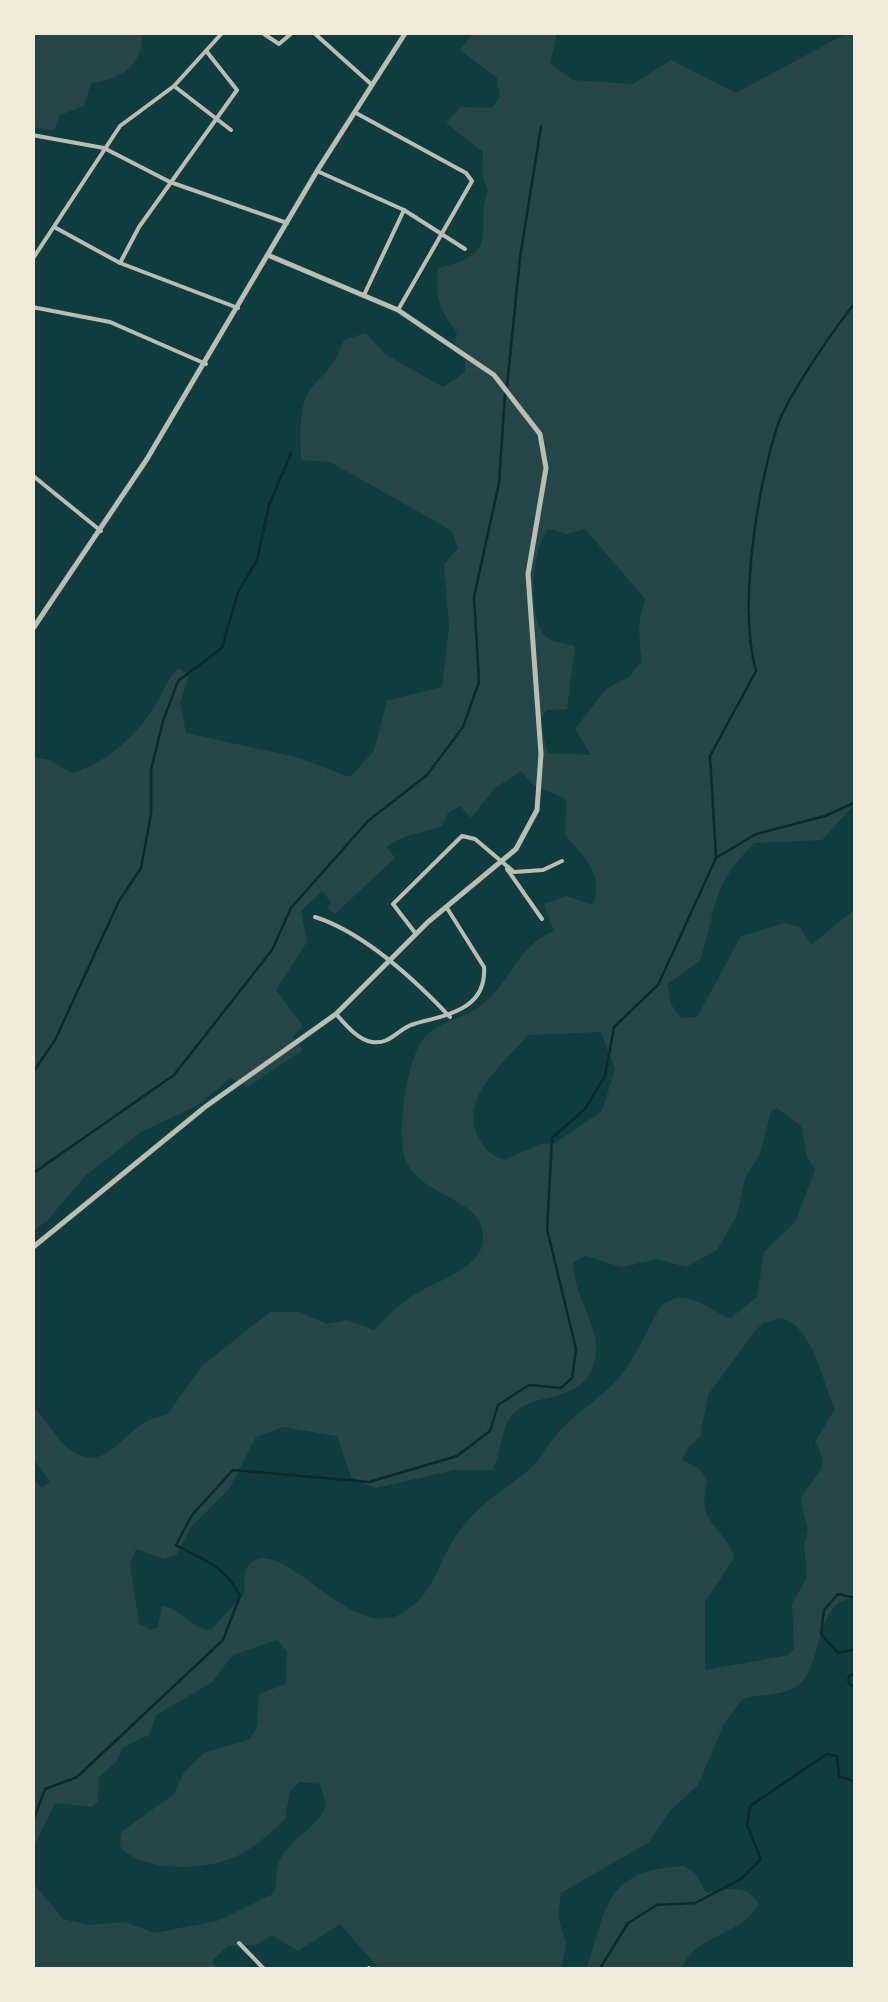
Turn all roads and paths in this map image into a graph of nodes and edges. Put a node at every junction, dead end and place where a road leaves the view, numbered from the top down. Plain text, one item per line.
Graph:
1 (223, 32) edge
2 (261, 32) edge
3 (293, 32) edge
4 (312, 32) edge
5 (406, 32) edge
6 (207, 52) junction
7 (372, 84) junction
8 (174, 86) junction
9 (354, 112) junction
10 (213, 118) junction
11 (231, 130) dead end
12 (32, 135) edge
13 (104, 148) junction
14 (317, 171) junction
15 (170, 182) junction
16 (404, 210) junction
17 (287, 223) junction
18 (54, 227) junction
19 (440, 230) junction
20 (465, 249) dead end
21 (270, 256) junction
22 (32, 260) edge
23 (120, 263) junction
24 (364, 295) junction
25 (32, 306) edge
26 (238, 308) junction
27 (398, 310) junction
28 (206, 364) junction
29 (32, 474) edge
30 (101, 531) junction
31 (32, 630) edge
32 (562, 860) dead end
33 (500, 863) junction
34 (507, 869) junction
35 (446, 906) junction
36 (316, 917) dead end
37 (542, 919) dead end
38 (416, 934) junction
39 (390, 961) junction
40 (336, 1014) junction
41 (450, 1018) junction
42 (32, 1248) edge
43 (240, 1943) dead end
44 (265, 1970) edge

1 - 6 street
2 - 3 street
4 - 7 street
5 - 7 street
6 - 8 street
6 - 10 street
7 - 9 street
8 - 10 street
8 - 13 street
9 - 14 street
9 - 19 street
10 - 11 street
10 - 15 street
12 - 13 street
13 - 15 street
13 - 18 street
14 - 16 street
14 - 17 street
15 - 17 street
15 - 23 street
16 - 19 street
16 - 24 street
17 - 21 street
18 - 22 street
18 - 23 street
19 - 20 street
19 - 27 street
21 - 24 street
21 - 26 street
23 - 26 street
24 - 27 street
25 - 28 street
26 - 28 street
27 - 33 street
28 - 30 street
29 - 30 street
30 - 31 street
32 - 34 street
33 - 34 street
33 - 35 street
33 - 38 street
34 - 37 street
35 - 38 street
35 - 41 street
36 - 39 street
38 - 39 street
39 - 40 street
39 - 41 street
40 - 41 street
40 - 42 street
43 - 44 street

